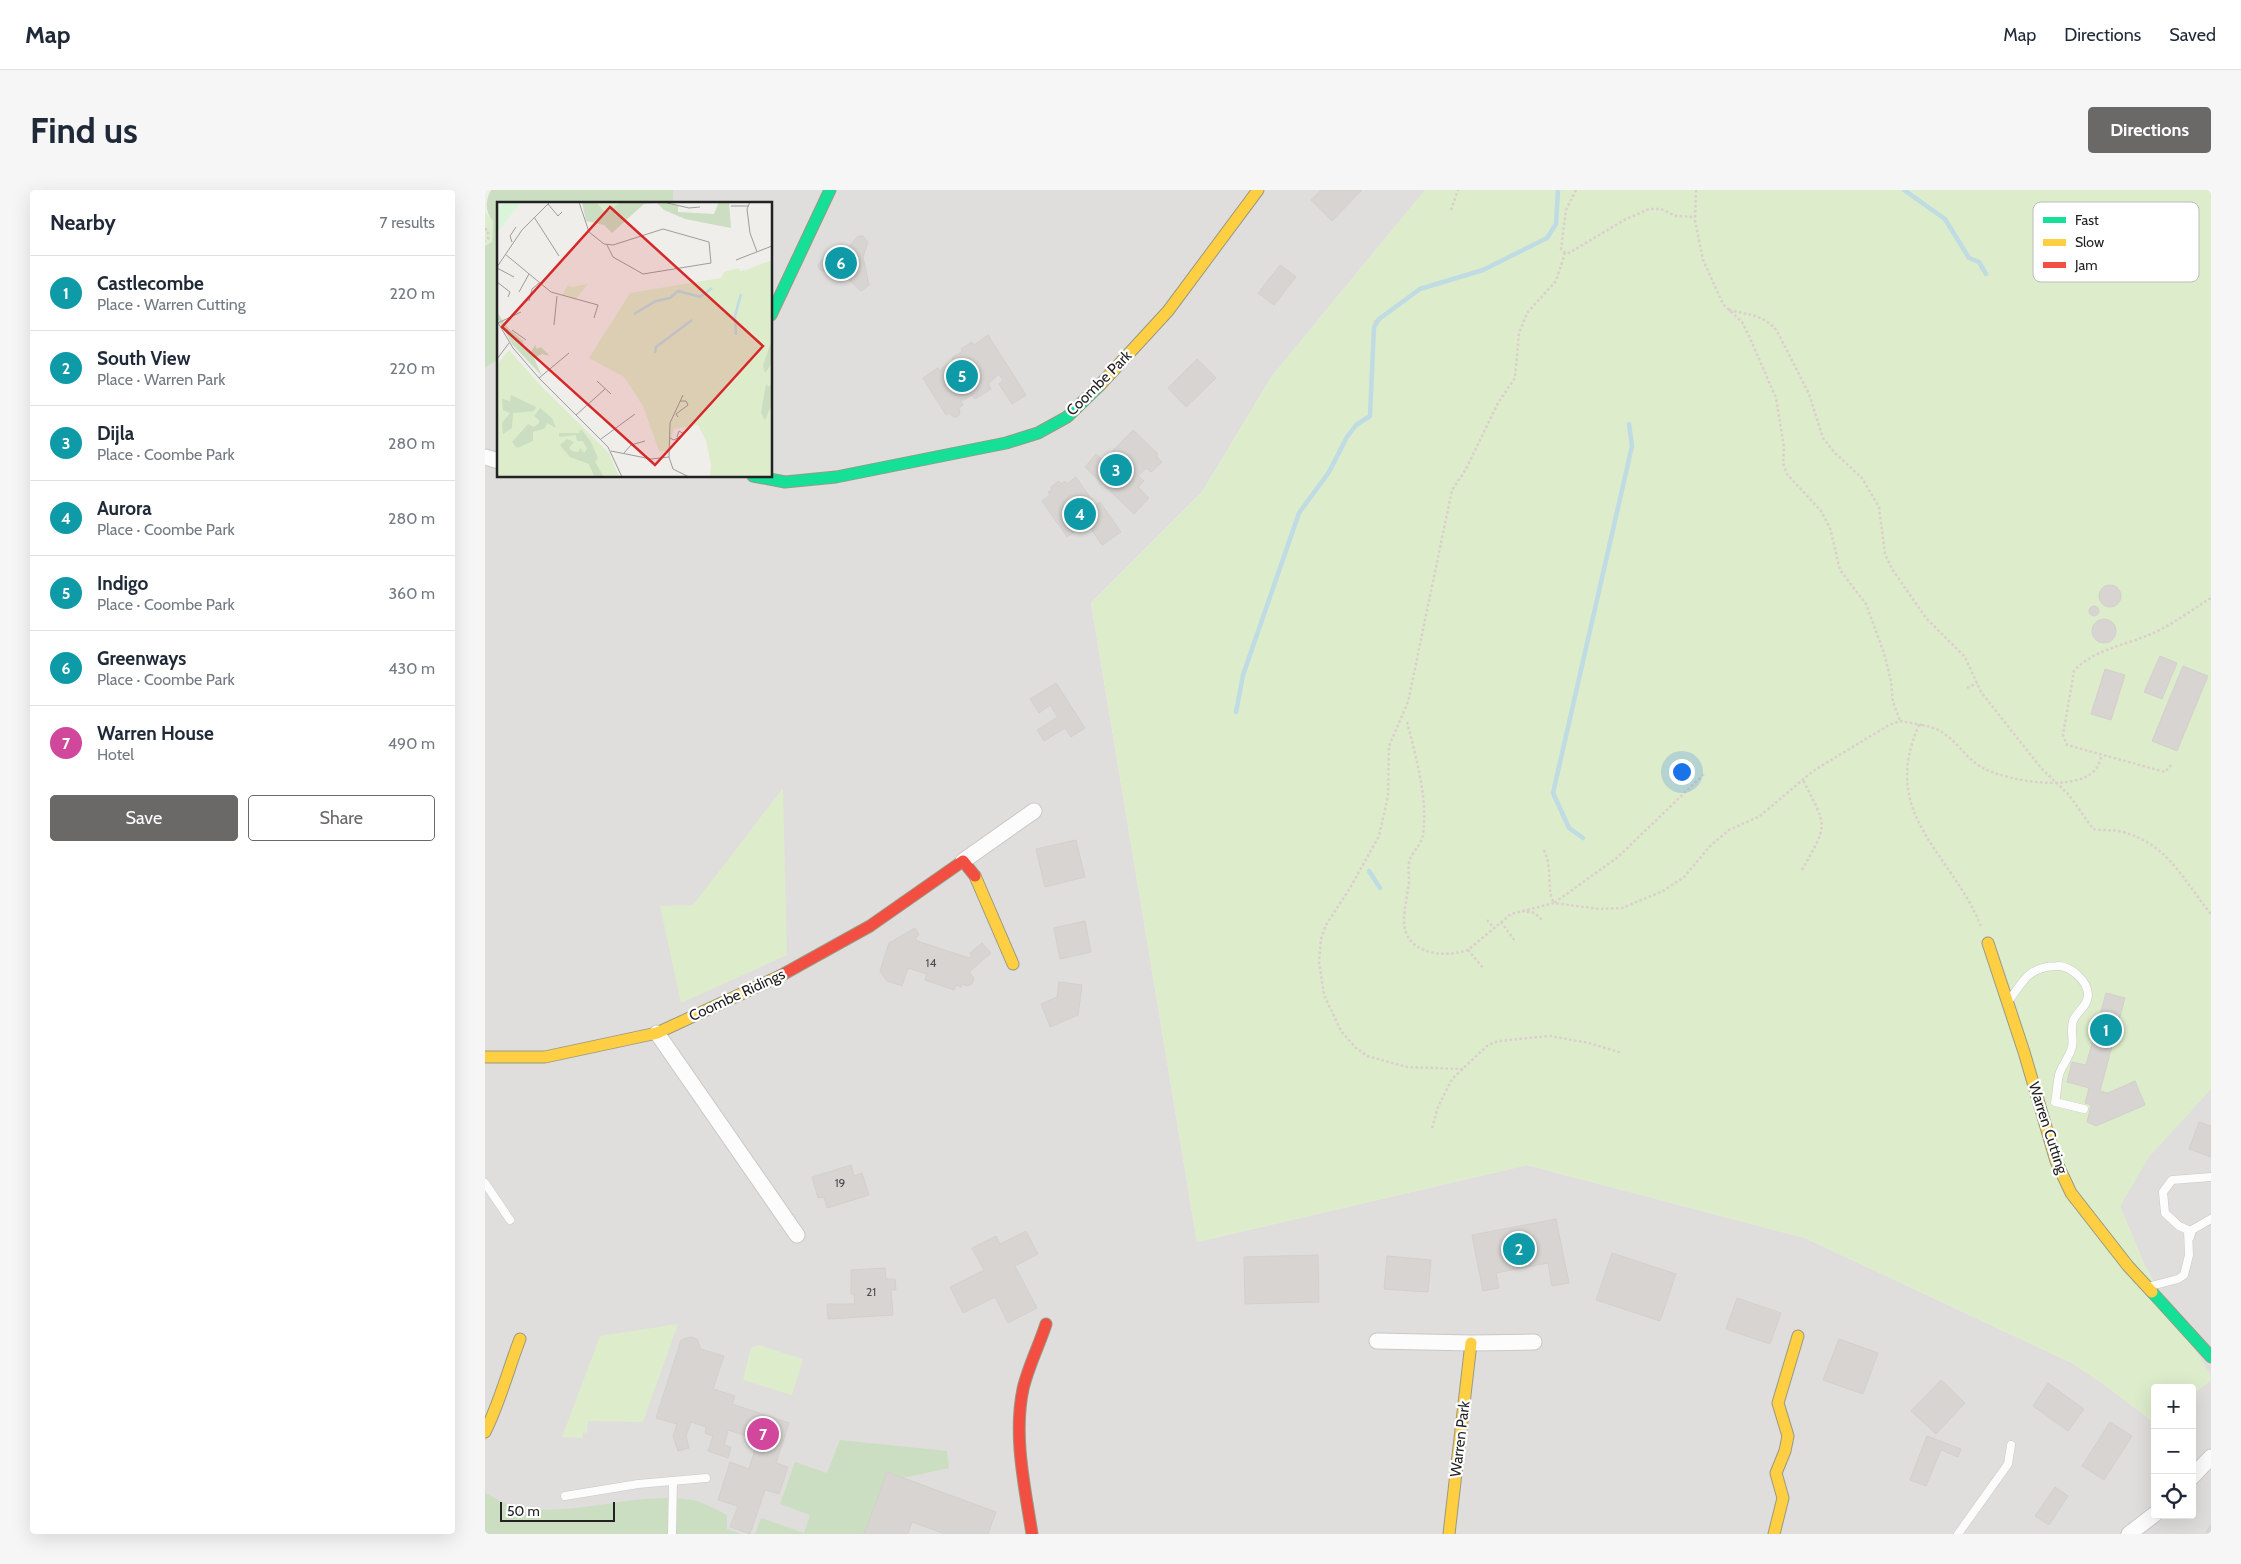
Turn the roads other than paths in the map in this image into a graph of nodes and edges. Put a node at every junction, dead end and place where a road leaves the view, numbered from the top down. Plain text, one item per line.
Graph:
1 (830, 190) edge
2 (1259, 190) edge
3 (773, 311) edge
4 (764, 478) edge
5 (1034, 811) dead end
6 (963, 861) junction
7 (1988, 943) road end
8 (1013, 964) dead end
9 (2008, 1001) junction
10 (657, 1033) junction
11 (485, 1057) edge
12 (2084, 1109) dead end
13 (2211, 1177) edge
14 (485, 1183) edge
15 (2211, 1219) edge
16 (511, 1220) dead end
17 (797, 1235) dead end
18 (2189, 1242) junction
19 (2147, 1286) junction
20 (1047, 1324) dead end
21 (1798, 1336) dead end
22 (520, 1339) dead end
23 (1377, 1341) dead end
24 (1534, 1342) dead end
25 (1471, 1343) junction
26 (2211, 1357) edge
27 (485, 1432) edge
28 (2011, 1445) dead end
29 (2211, 1457) edge
30 (2195, 1474) edge
31 (706, 1478) dead end
32 (673, 1482) junction
33 (565, 1496) dead end
34 (2151, 1517) edge
35 (672, 1534) edge
36 (1032, 1534) edge
37 (1449, 1534) edge
38 (1774, 1534) edge
39 (1958, 1534) edge
40 (2129, 1534) edge

1 - 3 street
2 - 4 street, Coombe Park
5 - 6 street, Coombe Ridings
6 - 8 street
6 - 10 street, Coombe Ridings
7 - 9 street, Warren Cutting
9 - 12 lane
9 - 19 street, Warren Cutting
10 - 11 street, Coombe Ridings
10 - 17 street
13 - 18 lane
14 - 16 lane
15 - 18 lane
18 - 19 lane
19 - 26 street, Warren Cutting
20 - 36 street
21 - 38 street
22 - 27 street
23 - 25 street
24 - 25 street
25 - 37 street, Warren Park
28 - 39 lane
29 - 30 street
31 - 32 lane
32 - 33 lane
32 - 35 lane
34 - 40 street

